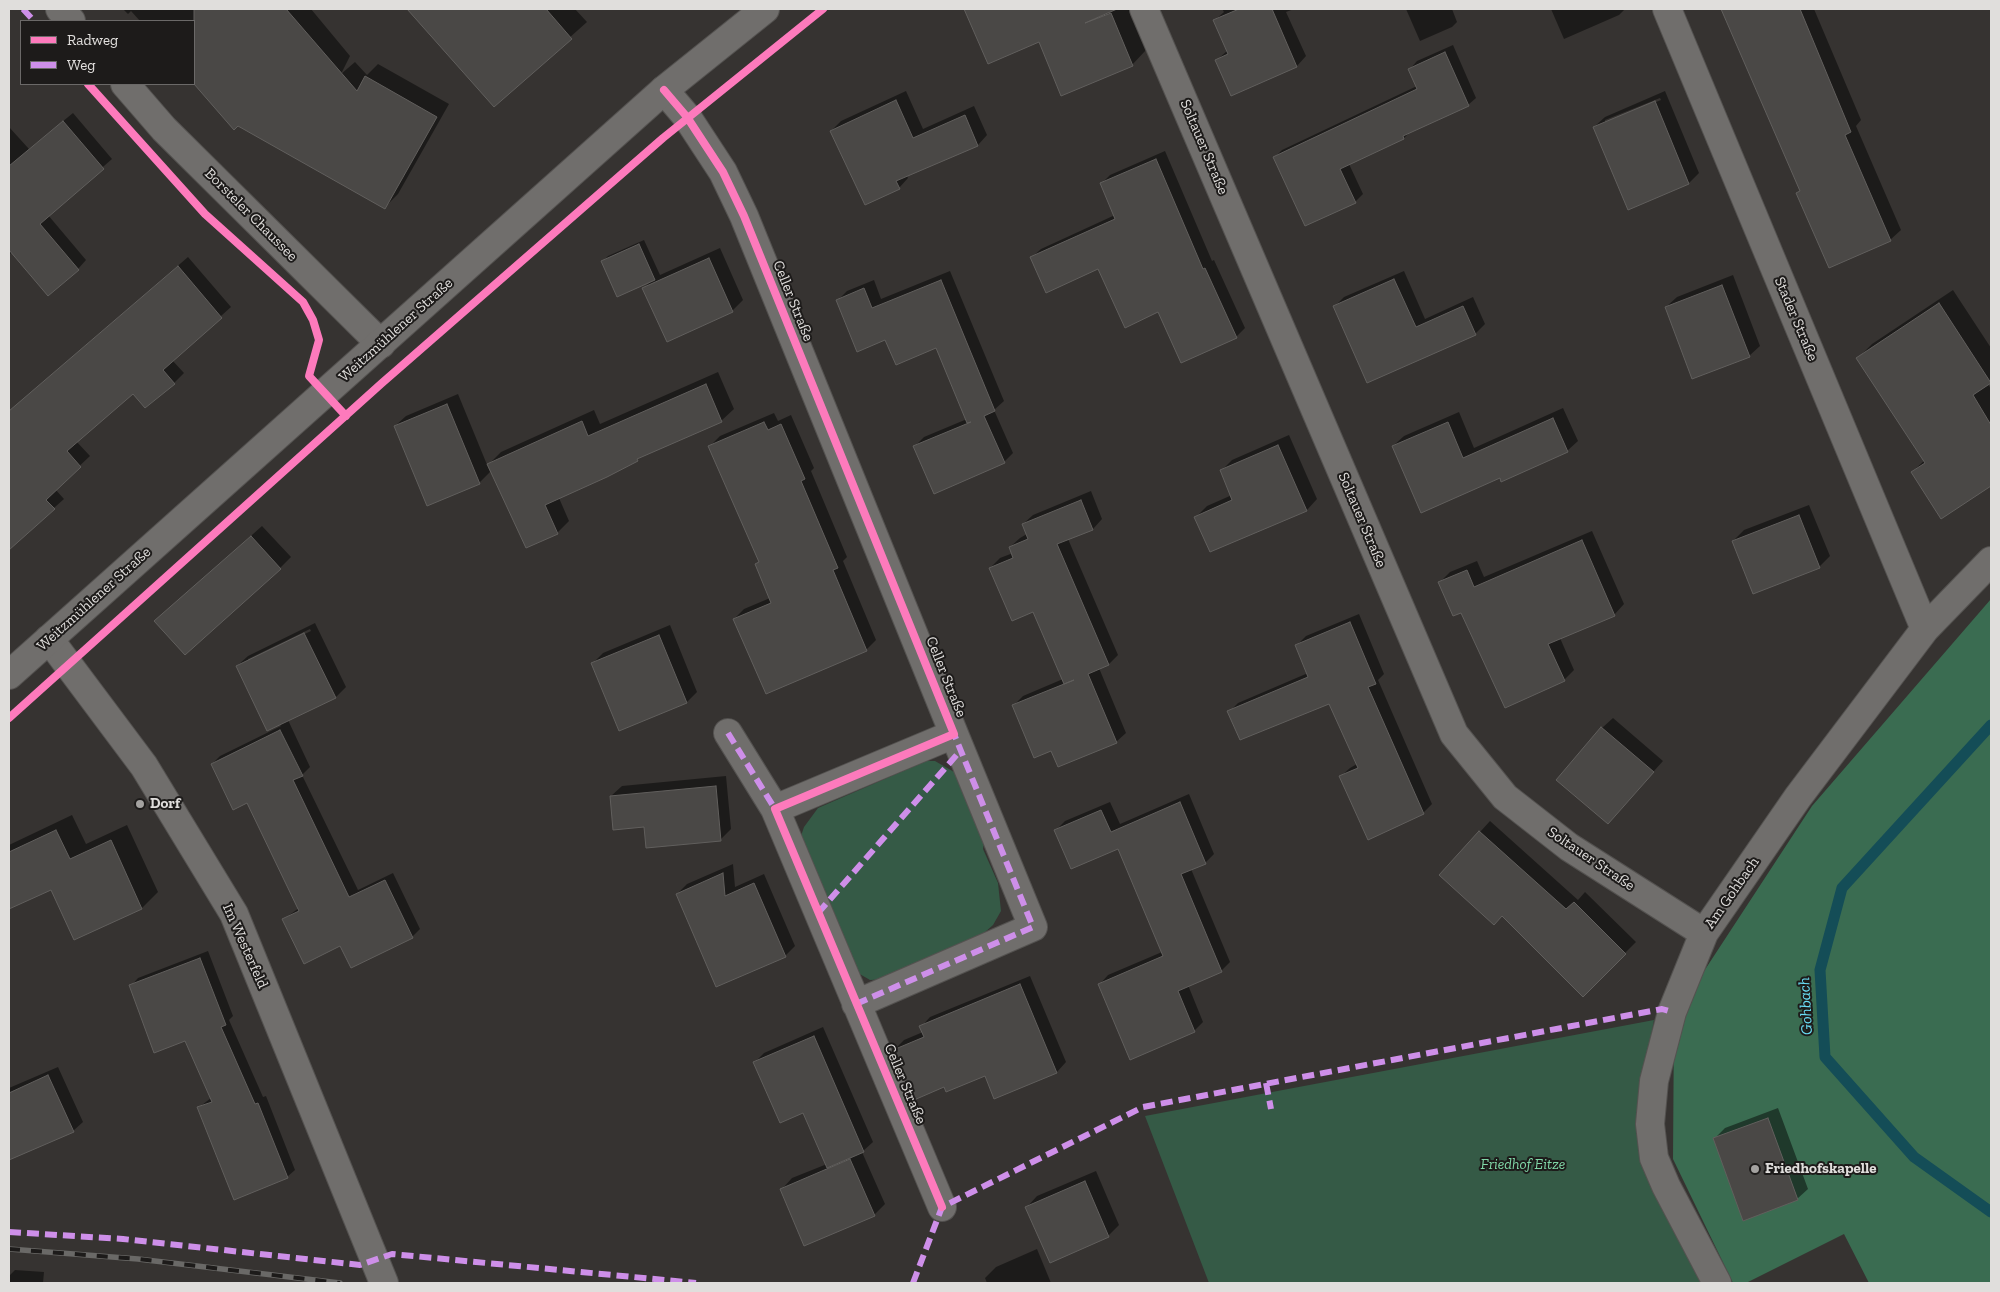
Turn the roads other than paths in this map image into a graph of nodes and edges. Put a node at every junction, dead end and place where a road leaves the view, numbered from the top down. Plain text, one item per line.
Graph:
1 (60, 9) edge
2 (764, 9) edge
3 (1144, 9) edge
4 (1667, 9) edge
5 (70, 20) edge
6 (126, 85) edge
7 (664, 90) junction
8 (381, 344) junction
9 (1991, 561) edge
10 (1925, 629) junction
11 (49, 638) junction
12 (9, 675) edge
13 (728, 733) dead end
14 (954, 734) junction
15 (774, 808) junction
16 (1704, 933) junction
17 (856, 1004) junction
18 (942, 1207) dead end
19 (384, 1283) edge
20 (1717, 1283) edge

1 - 5 street
2 - 7 street, Weitzmühlener Straße
3 - 16 street, Soltauer Straße
4 - 10 street, Stader Straße
6 - 8 street, Borsteler Chaussee
7 - 8 street, Weitzmühlener Straße
7 - 14 street, Celler Straße
8 - 11 street, Weitzmühlener Straße
9 - 10 street, Am Gohbach
10 - 16 street, Am Gohbach
11 - 12 street, Weitzmühlener Straße
11 - 19 street, Im Westerfeld
13 - 15 street, Celler Straße
14 - 15 street, Celler Straße
14 - 17 street, Celler Straße
15 - 17 street, Celler Straße
16 - 20 street, Am Gohbach
17 - 18 street, Celler Straße

